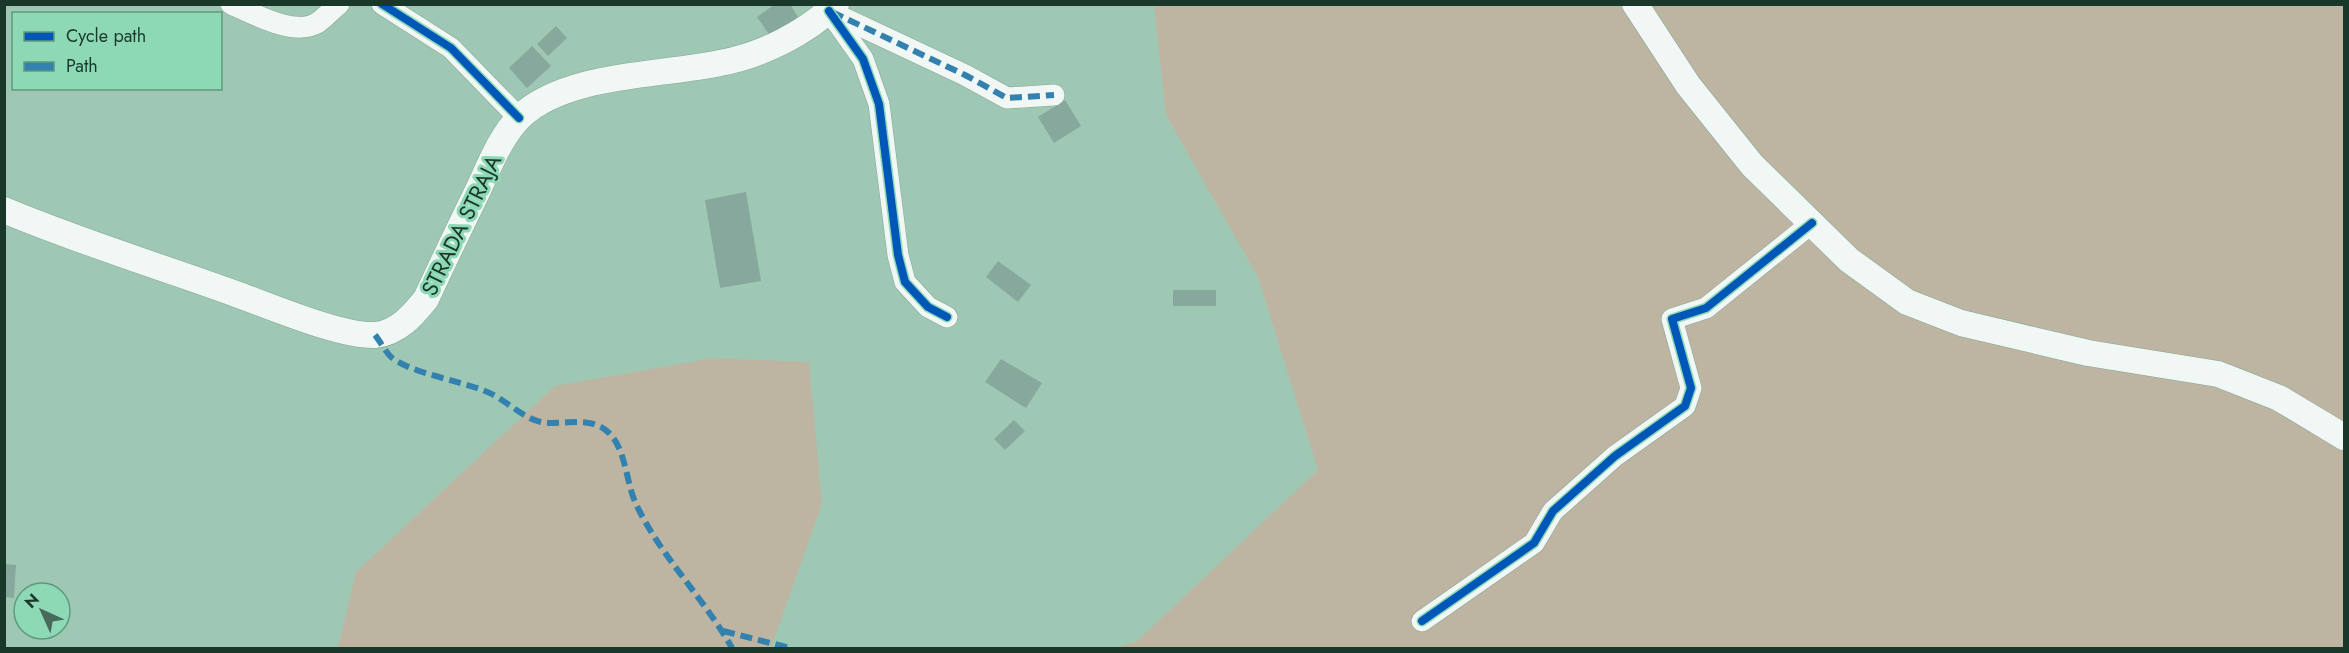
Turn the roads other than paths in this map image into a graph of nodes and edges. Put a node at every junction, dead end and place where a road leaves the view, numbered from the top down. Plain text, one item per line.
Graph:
1 (231, 4) edge
2 (339, 4) edge
3 (382, 4) edge
4 (1635, 4) edge
5 (833, 8) edge
6 (1054, 95) dead end
7 (519, 118) junction
8 (4, 210) edge
9 (1812, 223) junction
10 (947, 317) dead end
11 (2344, 437) edge
12 (1422, 621) dead end

1 - 2 street
3 - 7 street
4 - 9 main road
5 - 6 street
5 - 7 main road, STRADA STRAJA
5 - 10 street
7 - 8 main road, STRADA STRAJA
9 - 11 main road
9 - 12 street

